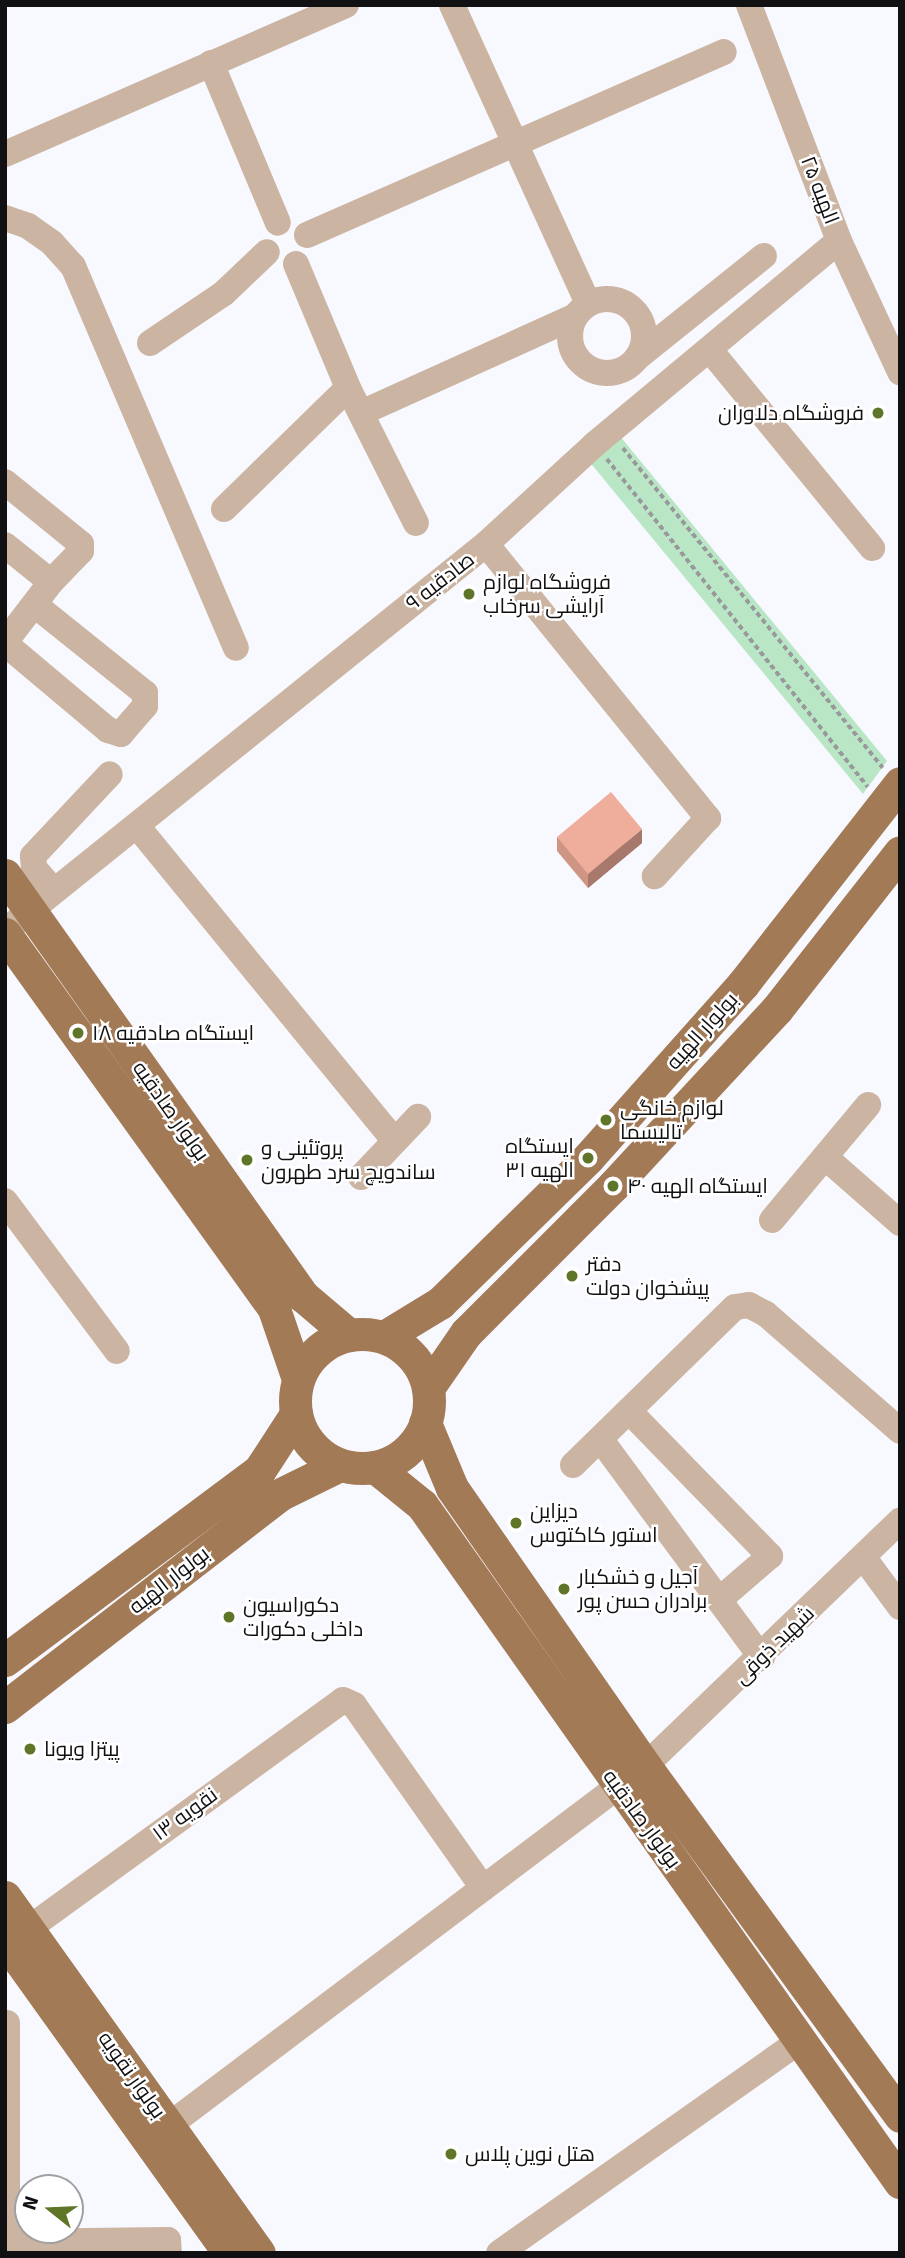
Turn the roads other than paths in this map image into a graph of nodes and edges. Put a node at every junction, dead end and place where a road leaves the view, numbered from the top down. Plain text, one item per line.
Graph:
1 (345, 5) edge
2 (452, 5) edge
3 (749, 5) edge
4 (724, 52) dead end
5 (211, 63) junction
6 (519, 145) junction
7 (5, 154) edge
8 (5, 218) edge
9 (278, 223) junction
10 (307, 234) junction
11 (839, 241) junction
12 (267, 252) junction
13 (764, 256) dead end
14 (296, 264) junction
15 (581, 310) junction
16 (150, 343) dead end
17 (710, 350) junction
18 (639, 356) junction
19 (900, 372) edge
20 (348, 388) junction
21 (361, 414) junction
22 (5, 482) edge
23 (224, 509) dead end
24 (416, 523) dead end
25 (486, 544) junction
26 (5, 545) edge
27 (872, 548) dead end
28 (51, 582) junction
29 (35, 604) junction
30 (236, 648) dead end
31 (110, 774) dead end
32 (893, 792) edge
33 (136, 826) junction
34 (900, 852) edge
35 (5, 875) edge
36 (655, 876) dead end
37 (30, 910) edge
38 (5, 934) edge
39 (868, 1105) dead end
40 (418, 1118) dead end
41 (395, 1141) junction
42 (825, 1157) junction
43 (361, 1177) dead end
44 (5, 1201) edge
45 (772, 1220) dead end
46 (900, 1223) edge
47 (349, 1335) junction
48 (384, 1337) junction
49 (117, 1351) dead end
50 (298, 1379) junction
51 (428, 1388) junction
52 (630, 1412) junction
53 (296, 1414) junction
54 (425, 1423) junction
55 (900, 1431) edge
56 (601, 1440) junction
57 (340, 1465) junction
58 (573, 1465) dead end
59 (375, 1467) junction
60 (452, 1488) junction
61 (422, 1505) junction
62 (900, 1521) edge
63 (864, 1558) junction
64 (719, 1600) junction
65 (900, 1607) edge
66 (762, 1658) junction
67 (5, 1660) edge
68 (5, 1707) edge
69 (645, 1766) junction
70 (618, 1787) junction
71 (483, 1888) junction
72 (5, 1897) edge
73 (17, 1935) edge
74 (7, 2023) dead end
75 (802, 2039) junction
76 (900, 2116) edge
77 (169, 2126) junction
78 (900, 2182) edge
79 (7, 2246) edge
80 (168, 2246) edge
81 (229, 2253) edge
82 (259, 2253) edge
83 (499, 2253) edge

1 - 5 street
2 - 6 street
3 - 11 street, الهیه ۲۵
4 - 6 street
5 - 7 street
5 - 9 street
6 - 10 street
6 - 15 street
8 - 30 street
9 - 10 street
9 - 12 street
10 - 14 street
11 - 17 street, صادقیه ۹
11 - 19 street, الهیه ۲۵
12 - 14 street
12 - 16 street
13 - 18 street
14 - 20 street
15 - 18 street
15 - 18 street
15 - 21 street
17 - 25 street, صادقیه ۹
17 - 27 street
20 - 21 street
20 - 23 street
21 - 24 street
22 - 28 street
25 - 33 street, صادقیه ۹
25 - 36 street
26 - 28 street
28 - 29 street
29 - 29 street
31 - 37 street
32 - 48 main road, بولوار الهیه
33 - 37 street, صادقیه ۹
33 - 41 street
34 - 51 main road, بولوار الهیه
35 - 37 main road, بولوار صادقیه
37 - 47 main road, بولوار صادقیه
38 - 50 main road, بولوار صادقیه
39 - 42 street
40 - 41 street
41 - 43 street
42 - 45 street
42 - 46 street
44 - 49 street
47 - 48 main road
47 - 50 main road
48 - 51 main road
50 - 53 main road
51 - 54 main road
52 - 55 street
52 - 56 street
52 - 64 street
53 - 57 main road
53 - 67 main road, بولوار الهیه
54 - 59 main road
54 - 60 main road, بولوار صادقیه
56 - 58 street
56 - 64 street
57 - 59 main road
57 - 68 main road, بولوار الهیه
59 - 61 main road, بولوار صادقیه
60 - 61 main road
60 - 69 main road, بولوار صادقیه
61 - 70 main road, بولوار صادقیه
62 - 63 street, شهید ذوقی
63 - 65 street
63 - 66 street, شهید ذوقی
64 - 66 street
66 - 69 street, شهید ذوقی
69 - 70 street, شهید ذوقی
69 - 76 main road, بولوار صادقیه
70 - 71 street, شهید ذوقی
70 - 75 main road, بولوار صادقیه
71 - 73 street, نقویه ۱۳
71 - 77 street, شهید ذوقی
72 - 73 main road, بولوار نقویه
73 - 77 main road, بولوار نقویه
73 - 81 main road, بولوار نقویه
74 - 79 street
75 - 78 main road, بولوار صادقیه
75 - 83 street
77 - 82 main road, بولوار نقویه
79 - 80 street

